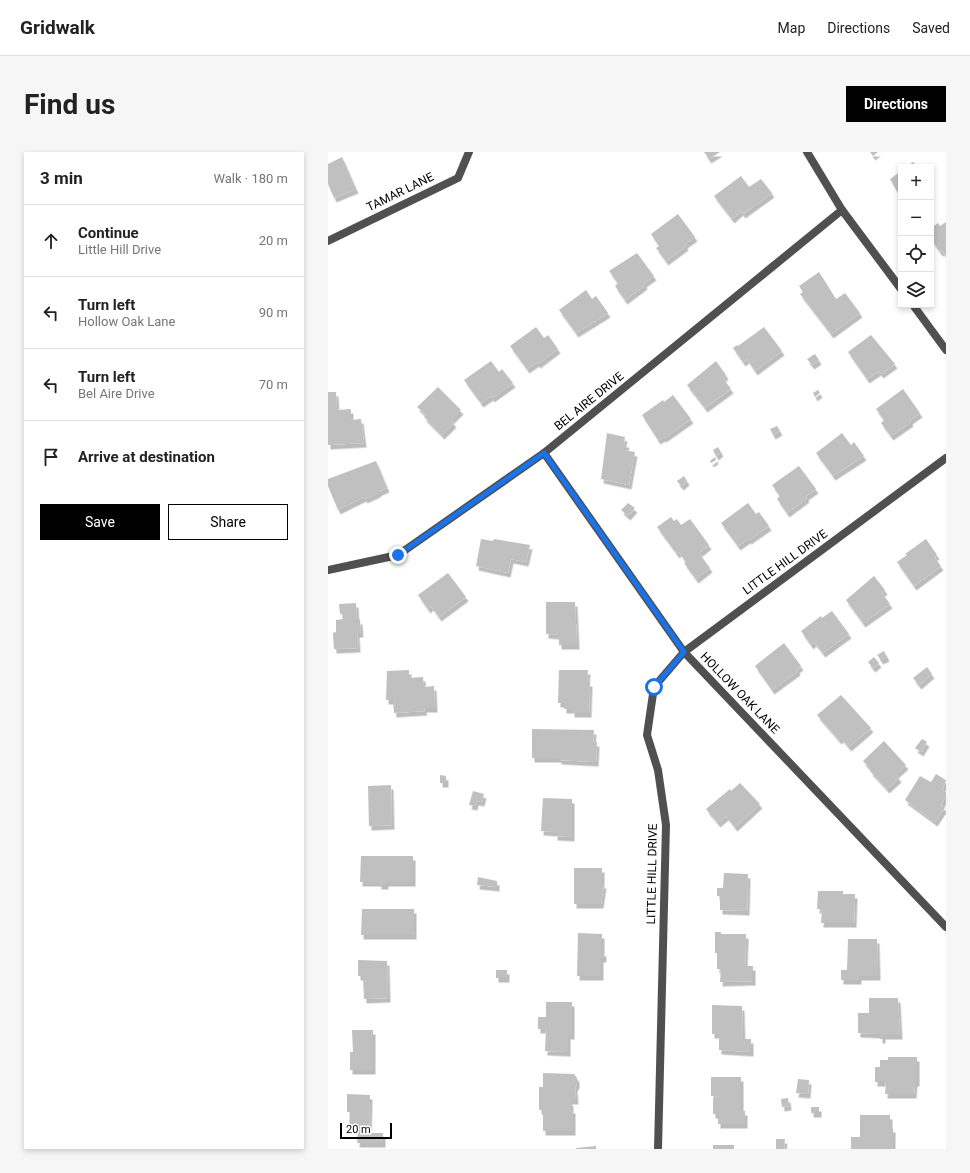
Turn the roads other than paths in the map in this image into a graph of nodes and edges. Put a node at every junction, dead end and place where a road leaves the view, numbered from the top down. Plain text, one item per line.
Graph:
1 (469, 152) edge
2 (807, 152) edge
3 (842, 210) junction
4 (328, 241) edge
5 (898, 285) edge
6 (915, 308) edge
7 (946, 350) edge
8 (544, 453) junction
9 (946, 458) edge
10 (328, 570) edge
11 (684, 652) junction
12 (946, 927) edge
13 (658, 1149) edge

1 - 4 street, TAMAR LANE
2 - 3 street
3 - 5 street
3 - 8 street, BEL AIRE DRIVE
6 - 7 street
8 - 10 street, BEL AIRE DRIVE
8 - 11 street, HOLLOW OAK LANE
9 - 11 street, LITTLE HILL DRIVE
11 - 12 street, HOLLOW OAK LANE
11 - 13 street, LITTLE HILL DRIVE

